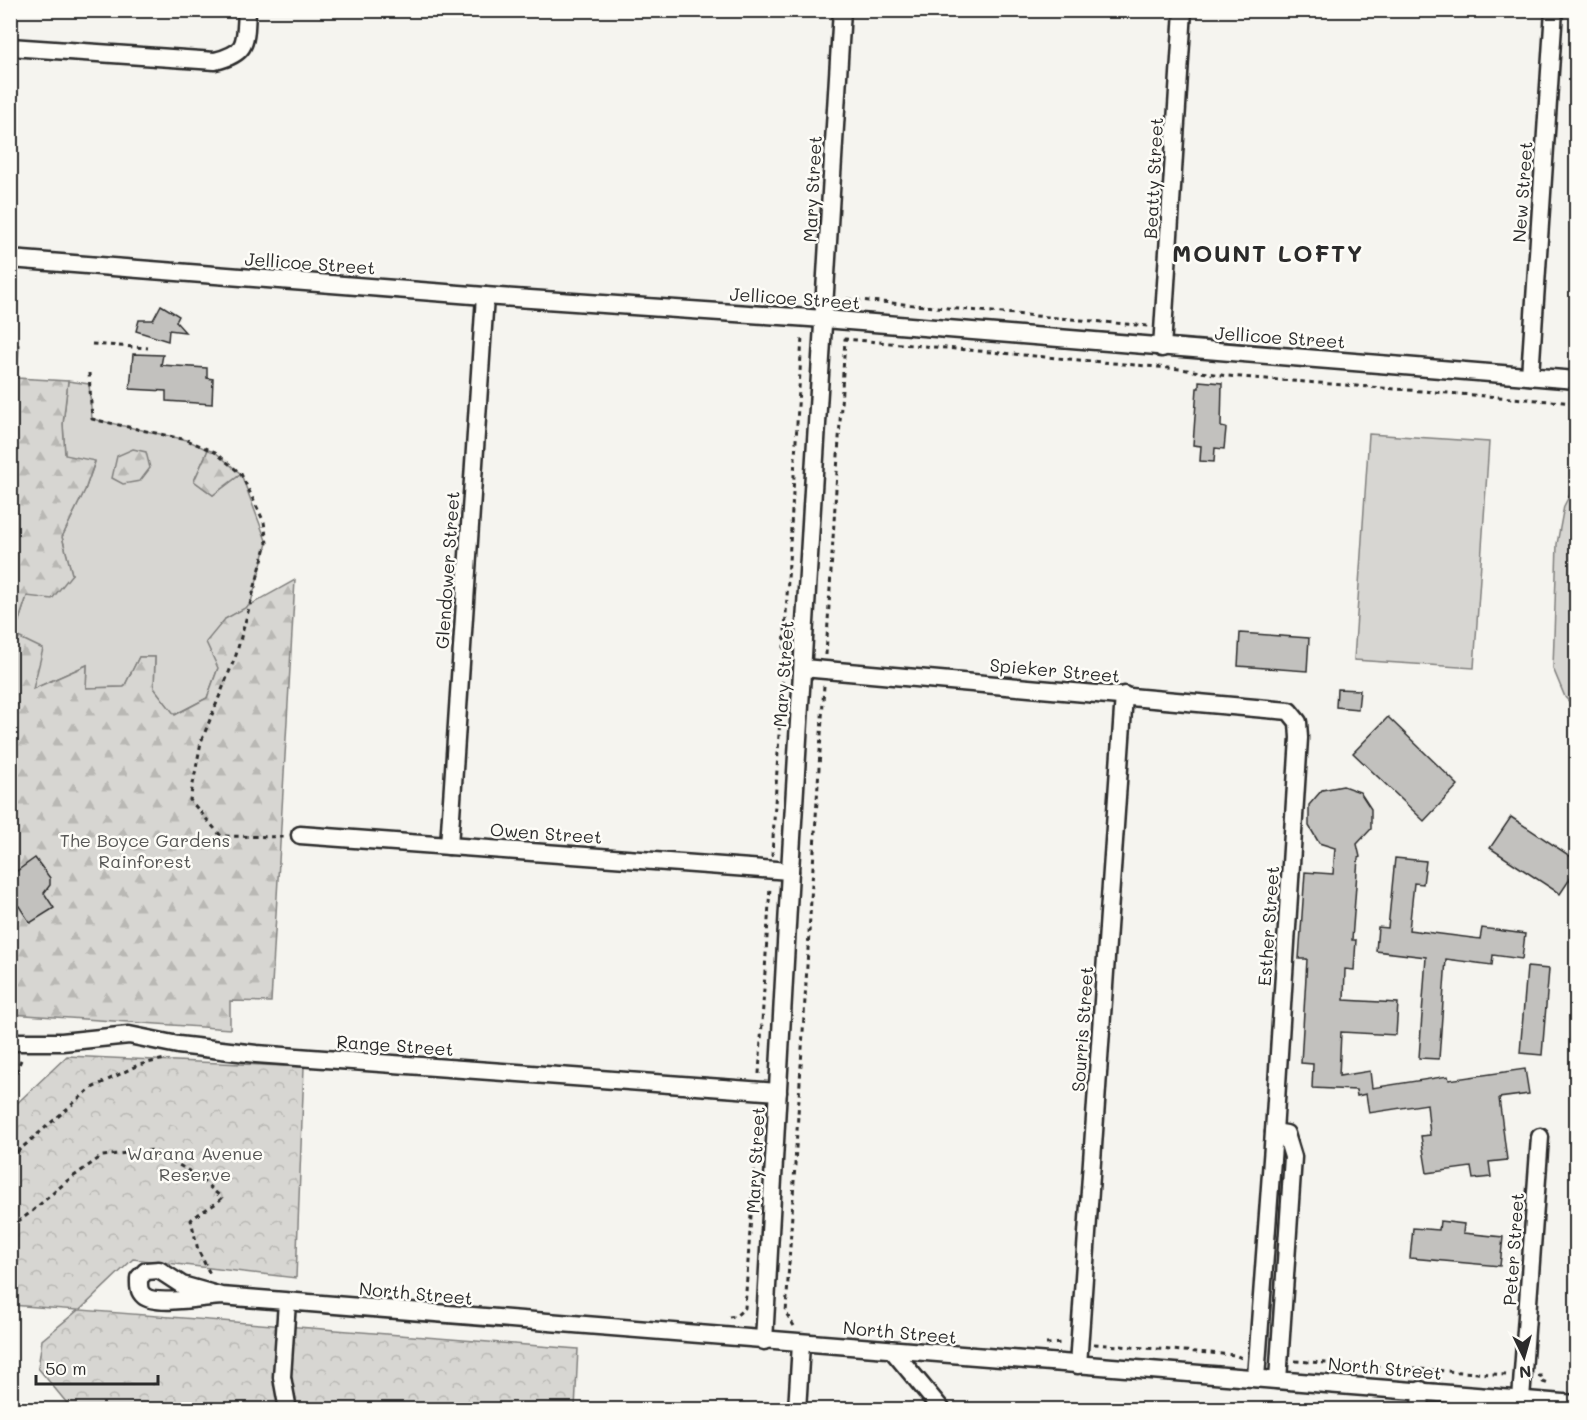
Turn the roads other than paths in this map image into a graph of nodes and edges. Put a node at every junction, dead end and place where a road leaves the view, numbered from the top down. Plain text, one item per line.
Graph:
1 (247, 10) edge
2 (842, 10) edge
3 (1183, 10) edge
4 (1554, 10) edge
5 (10, 47) edge
6 (10, 259) edge
7 (485, 296) junction
8 (824, 319) junction
9 (1162, 348) junction
10 (1530, 376) junction
11 (1576, 380) edge
12 (803, 668) junction
13 (1124, 695) junction
14 (1298, 722) joint
15 (300, 835) road end
16 (449, 846) junction
17 (790, 871) junction
18 (17, 1043) edge
19 (778, 1092) junction
20 (1274, 1132) junction
21 (1540, 1137) dead end
22 (221, 1296) road end
23 (287, 1302) junction
24 (764, 1341) junction
25 (801, 1344) junction
26 (893, 1351) junction
27 (1078, 1365) junction
28 (1256, 1378) junction
29 (1278, 1380) junction
30 (1421, 1390) junction
31 (1521, 1399) junction
32 (1576, 1404) edge
33 (288, 1410) edge
34 (797, 1410) edge
35 (942, 1410) edge
36 (1420, 1410) edge

1 - 5 street
2 - 8 street, Mary Street
3 - 9 street, Beatty Street
4 - 10 street, New Street
6 - 7 street, Jellicoe Street
7 - 8 street, Jellicoe Street
7 - 16 street, Glendower Street
8 - 9 street, Jellicoe Street
8 - 12 street, Mary Street
9 - 10 street, Jellicoe Street
10 - 11 street, Jellicoe Street
12 - 13 street, Spieker Street
12 - 17 street, Mary Street
13 - 14 street, Spieker Street
13 - 27 street, Sourris Street
14 - 20 street, Esther Street
15 - 16 street, Owen Street
16 - 17 street, Owen Street
17 - 19 street, Mary Street
18 - 19 street, Range Street
19 - 24 street, Mary Street
20 - 28 street, Esther Street
20 - 29 street
21 - 31 street, Peter Street
22 - 23 street, North Street
23 - 24 street, North Street
23 - 33 street
24 - 25 street, North Street
25 - 26 street, North Street
25 - 34 street
26 - 27 street, North Street
26 - 35 street
27 - 28 street, North Street
28 - 29 street, North Street
29 - 30 street, North Street
30 - 31 street, North Street
30 - 36 street
31 - 32 street, North Street

